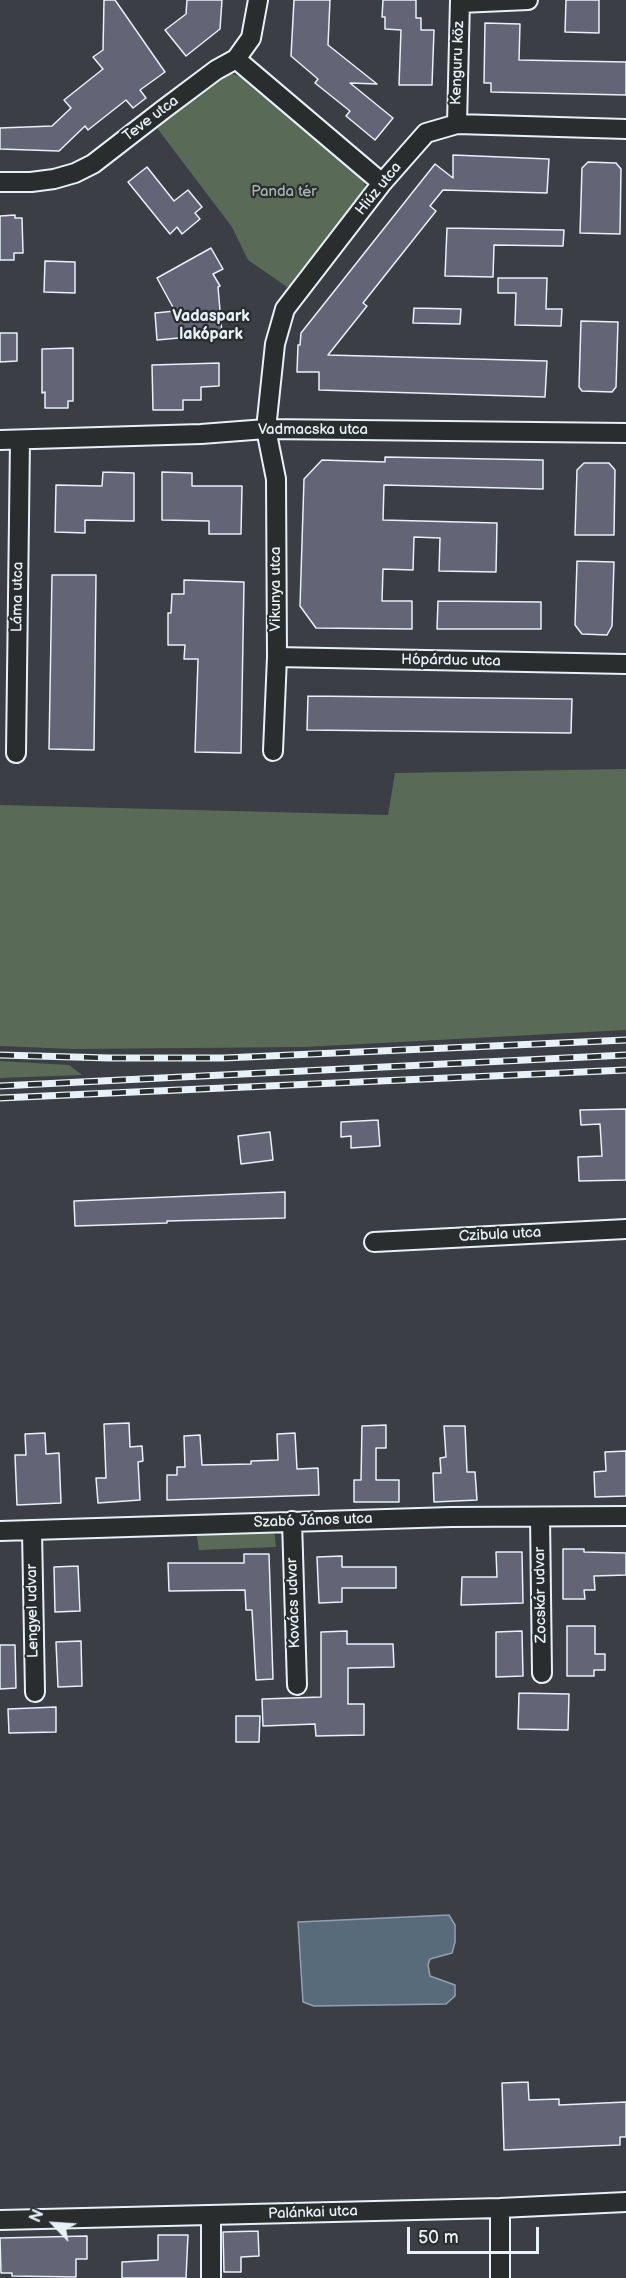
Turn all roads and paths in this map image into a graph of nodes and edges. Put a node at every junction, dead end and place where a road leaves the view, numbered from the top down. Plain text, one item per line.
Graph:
1 (258, 0) edge
2 (528, 0) edge
3 (460, 2) edge
4 (236, 59) junction
5 (457, 124) junction
6 (626, 129) edge
7 (0, 182) edge
8 (382, 183) junction
9 (266, 429) junction
10 (626, 433) edge
11 (0, 440) edge
12 (20, 440) junction
13 (277, 657) junction
14 (626, 664) edge
15 (273, 751) dead end
16 (16, 753) dead end
17 (626, 1229) edge
18 (374, 1242) dead end
19 (626, 1516) edge
20 (540, 1517) junction
21 (292, 1521) junction
22 (0, 1531) edge
23 (32, 1531) junction
24 (542, 1673) dead end
25 (297, 1685) dead end
26 (35, 1692) dead end
27 (626, 2202) edge
28 (500, 2208) junction
29 (211, 2215) junction
30 (0, 2220) edge
31 (212, 2278) edge
32 (500, 2278) edge

1 - 4 street, Teve utca
2 - 3 street, Kenguru köz
3 - 5 street, Kenguru köz
4 - 7 street, Teve utca
4 - 8 street
5 - 6 street, Hiúz utca
5 - 8 street, Hiúz utca
8 - 9 street, Hiúz utca
9 - 10 street, Vadmacska utca
9 - 12 street, Vadmacska utca
9 - 13 street, Vikunya utca
11 - 12 street, Vadmacska utca
12 - 16 street, Láma utca
13 - 14 street, Hópárduc utca
13 - 15 street, Vikunya utca
17 - 18 street, Czibula utca
19 - 20 street, Szabó János utca
20 - 21 street, Szabó János utca
20 - 24 street, Zocskár udvar
21 - 23 street, Szabó János utca
21 - 25 street, Kovács udvar
22 - 23 street, Szabó János utca
23 - 26 street, Lengyel udvar
27 - 28 street, Palánkai utca
28 - 29 street, Palánkai utca
28 - 32 street
29 - 30 street, Palánkai utca
29 - 31 street

